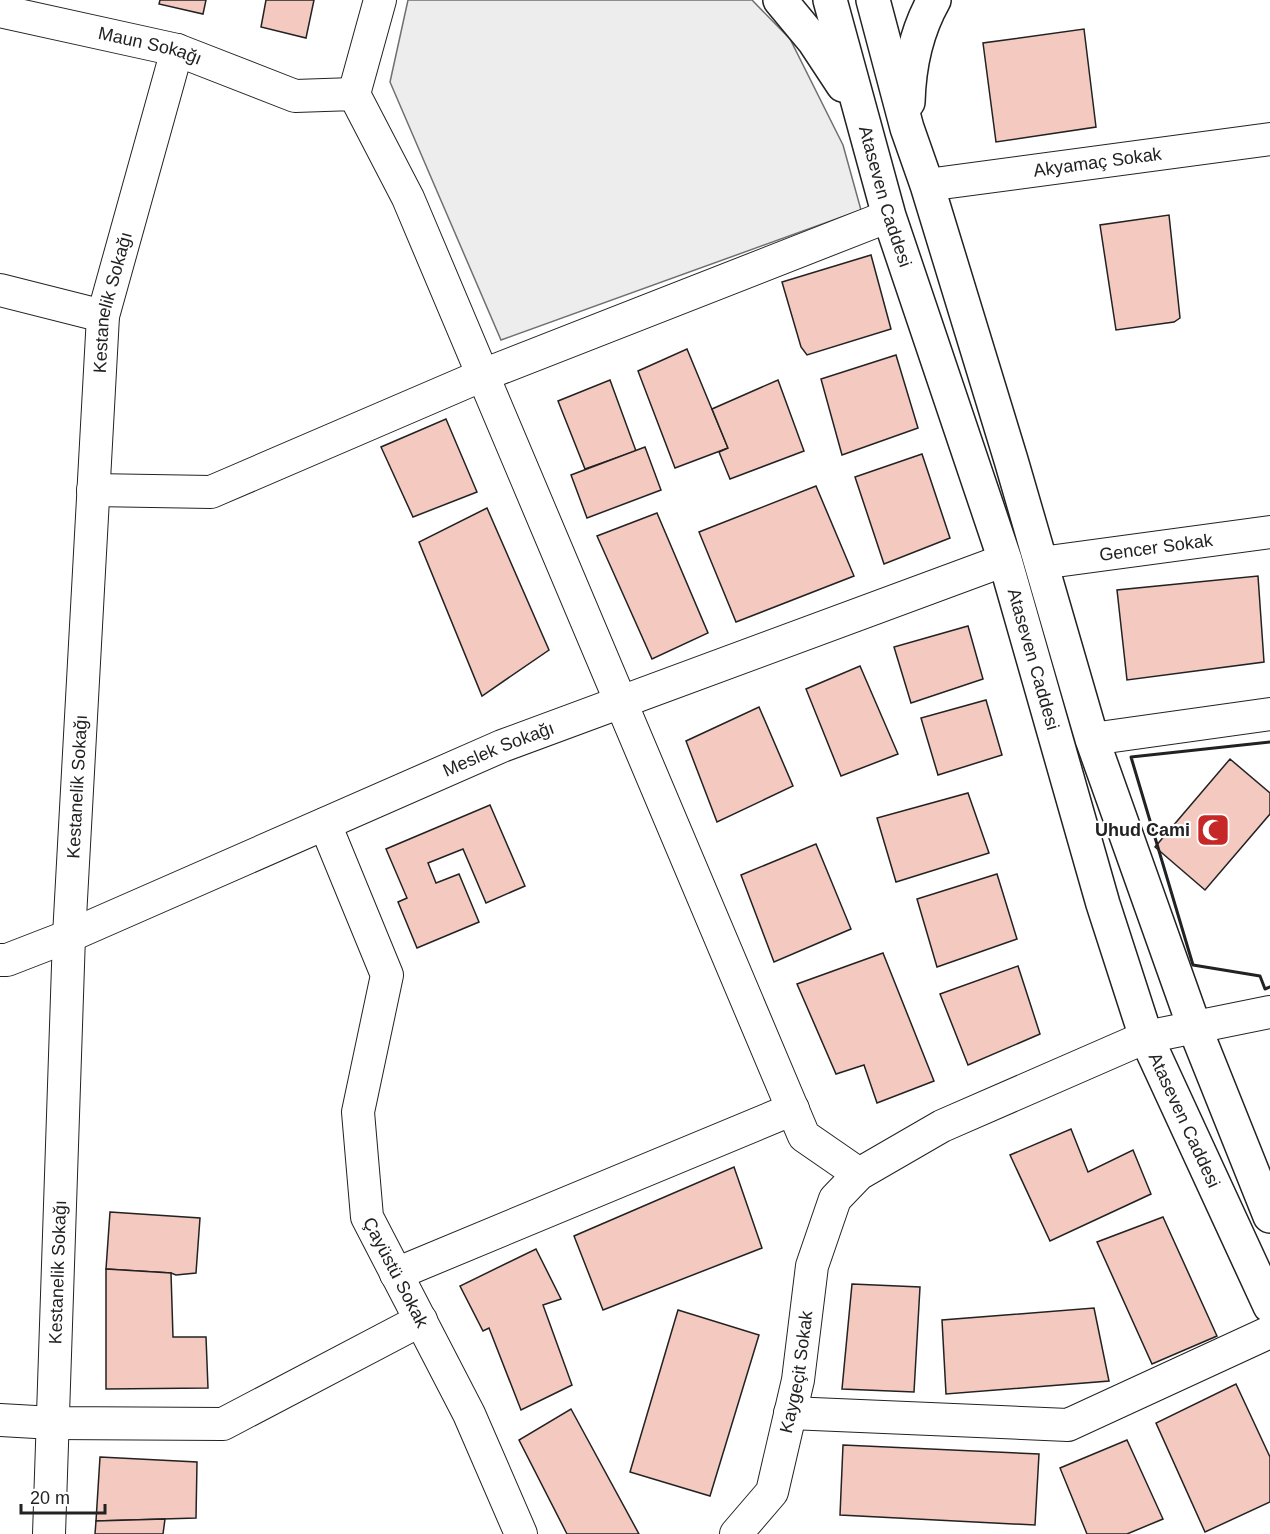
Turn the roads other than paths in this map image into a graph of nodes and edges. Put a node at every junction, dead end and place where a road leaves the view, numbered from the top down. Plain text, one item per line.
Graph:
1 (380, 0) edge
2 (780, 0) edge
3 (830, 0) edge
4 (873, 0) edge
5 (934, 0) edge
6 (0, 11) edge
7 (177, 50) junction
8 (354, 94) junction
9 (862, 122) junction
10 (907, 128) junction
11 (1270, 139) edge
12 (927, 185) junction
13 (889, 216) junction
14 (0, 290) edge
15 (103, 315) junction
16 (483, 375) junction
17 (93, 490) junction
18 (1270, 532) edge
19 (1005, 560) junction
20 (1041, 563) junction
21 (622, 702) junction
22 (1270, 714) edge
23 (1092, 738) junction
24 (325, 824) junction
25 (69, 936) junction
26 (0, 960) edge
27 (1270, 1011) edge
28 (1194, 1026) junction
29 (1146, 1037) junction
30 (793, 1109) junction
31 (859, 1174) junction
32 (1270, 1215) edge
33 (396, 1274) junction
34 (1270, 1306) edge
35 (421, 1320) junction
36 (1270, 1332) edge
37 (790, 1413) junction
38 (0, 1420) edge
39 (53, 1423) junction
40 (748, 1529) edge
41 (49, 1534) edge
42 (521, 1534) edge

1 - 8 street
2 - 9 main road
3 - 9 main road, Ataseven Caddesi
4 - 10 main road, Ataseven Caddesi
5 - 10 main road
6 - 7 street, Maun Sokağı
7 - 8 street, Maun Sokağı
7 - 15 street, Kestanelik Sokağı
8 - 16 street
9 - 13 main road, Ataseven Caddesi
10 - 12 main road, Ataseven Caddesi
11 - 12 street, Akyamaç Sokak
12 - 20 main road, Ataseven Caddesi
13 - 16 street
13 - 19 main road, Ataseven Caddesi
14 - 15 street
15 - 17 street, Kestanelik Sokağı
16 - 17 street
16 - 21 street
17 - 25 street, Kestanelik Sokağı
18 - 20 street, Gencer Sokak
19 - 21 street, Meslek Sokağı
19 - 29 main road, Ataseven Caddesi
20 - 23 main road, Ataseven Caddesi
21 - 24 street, Meslek Sokağı
21 - 30 street
22 - 23 street
23 - 28 main road, Ataseven Caddesi
24 - 25 street, Meslek Sokağı
24 - 33 street, Çayüstü Sokak
25 - 26 street, Meslek Sokağı
25 - 39 street, Kestanelik Sokağı
27 - 28 street
28 - 29 street
28 - 32 main road, Ataseven Caddesi
29 - 31 street
29 - 34 main road, Ataseven Caddesi
30 - 31 street
30 - 33 street
31 - 37 street, Kaygeçit Sokak
33 - 35 street, Çayüstü Sokak
35 - 39 street
35 - 42 street, Çayüstü Sokak
36 - 37 street
37 - 40 street, Kaygeçit Sokak
38 - 39 street
39 - 41 street, Kestanelik Sokağı

